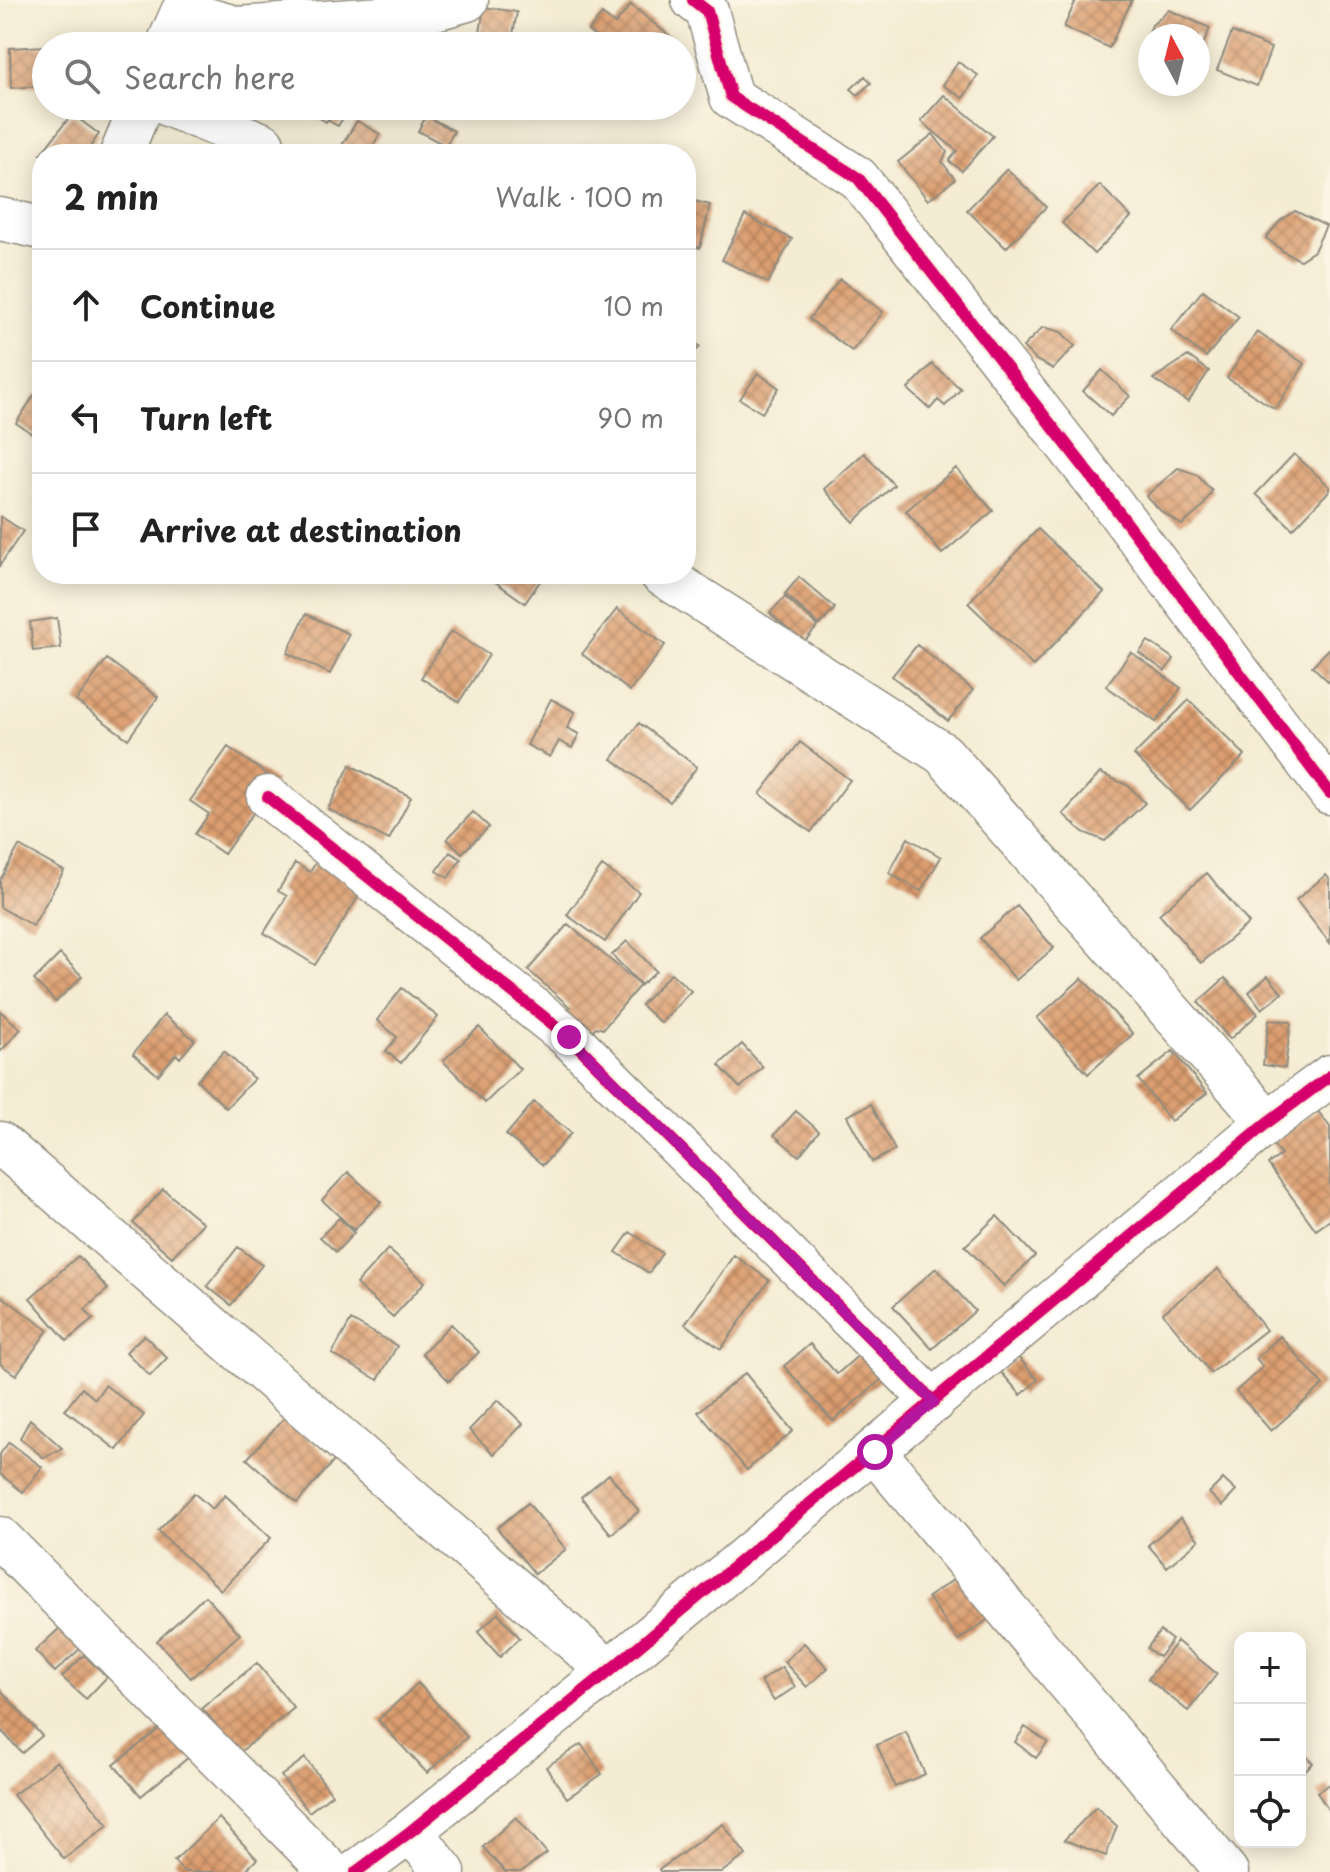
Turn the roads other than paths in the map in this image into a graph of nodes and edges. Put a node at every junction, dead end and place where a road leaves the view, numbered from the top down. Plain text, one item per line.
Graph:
1 (467, 0) edge
2 (693, 0) edge
3 (173, 32) edge
4 (135, 120) edge
5 (204, 120) edge
6 (125, 144) edge
7 (263, 144) edge
8 (0, 219) edge
9 (32, 226) edge
10 (677, 584) edge
11 (1330, 793) edge
12 (268, 797) dead end
13 (1330, 1076) edge
14 (1268, 1122) junction
15 (0, 1143) edge
16 (934, 1402) junction
17 (875, 1452) junction
18 (0, 1538) edge
19 (609, 1671) junction
20 (411, 1831) junction
21 (331, 1872) edge
22 (356, 1872) edge
23 (444, 1872) edge
24 (1227, 1872) edge

1 - 3 street
2 - 11 street
4 - 6 street
5 - 7 street
8 - 9 street
10 - 14 street
12 - 16 street
13 - 14 street
14 - 16 street
15 - 19 street
16 - 17 street
17 - 19 street
17 - 24 street
18 - 21 street
19 - 20 street
20 - 22 street
20 - 23 street

